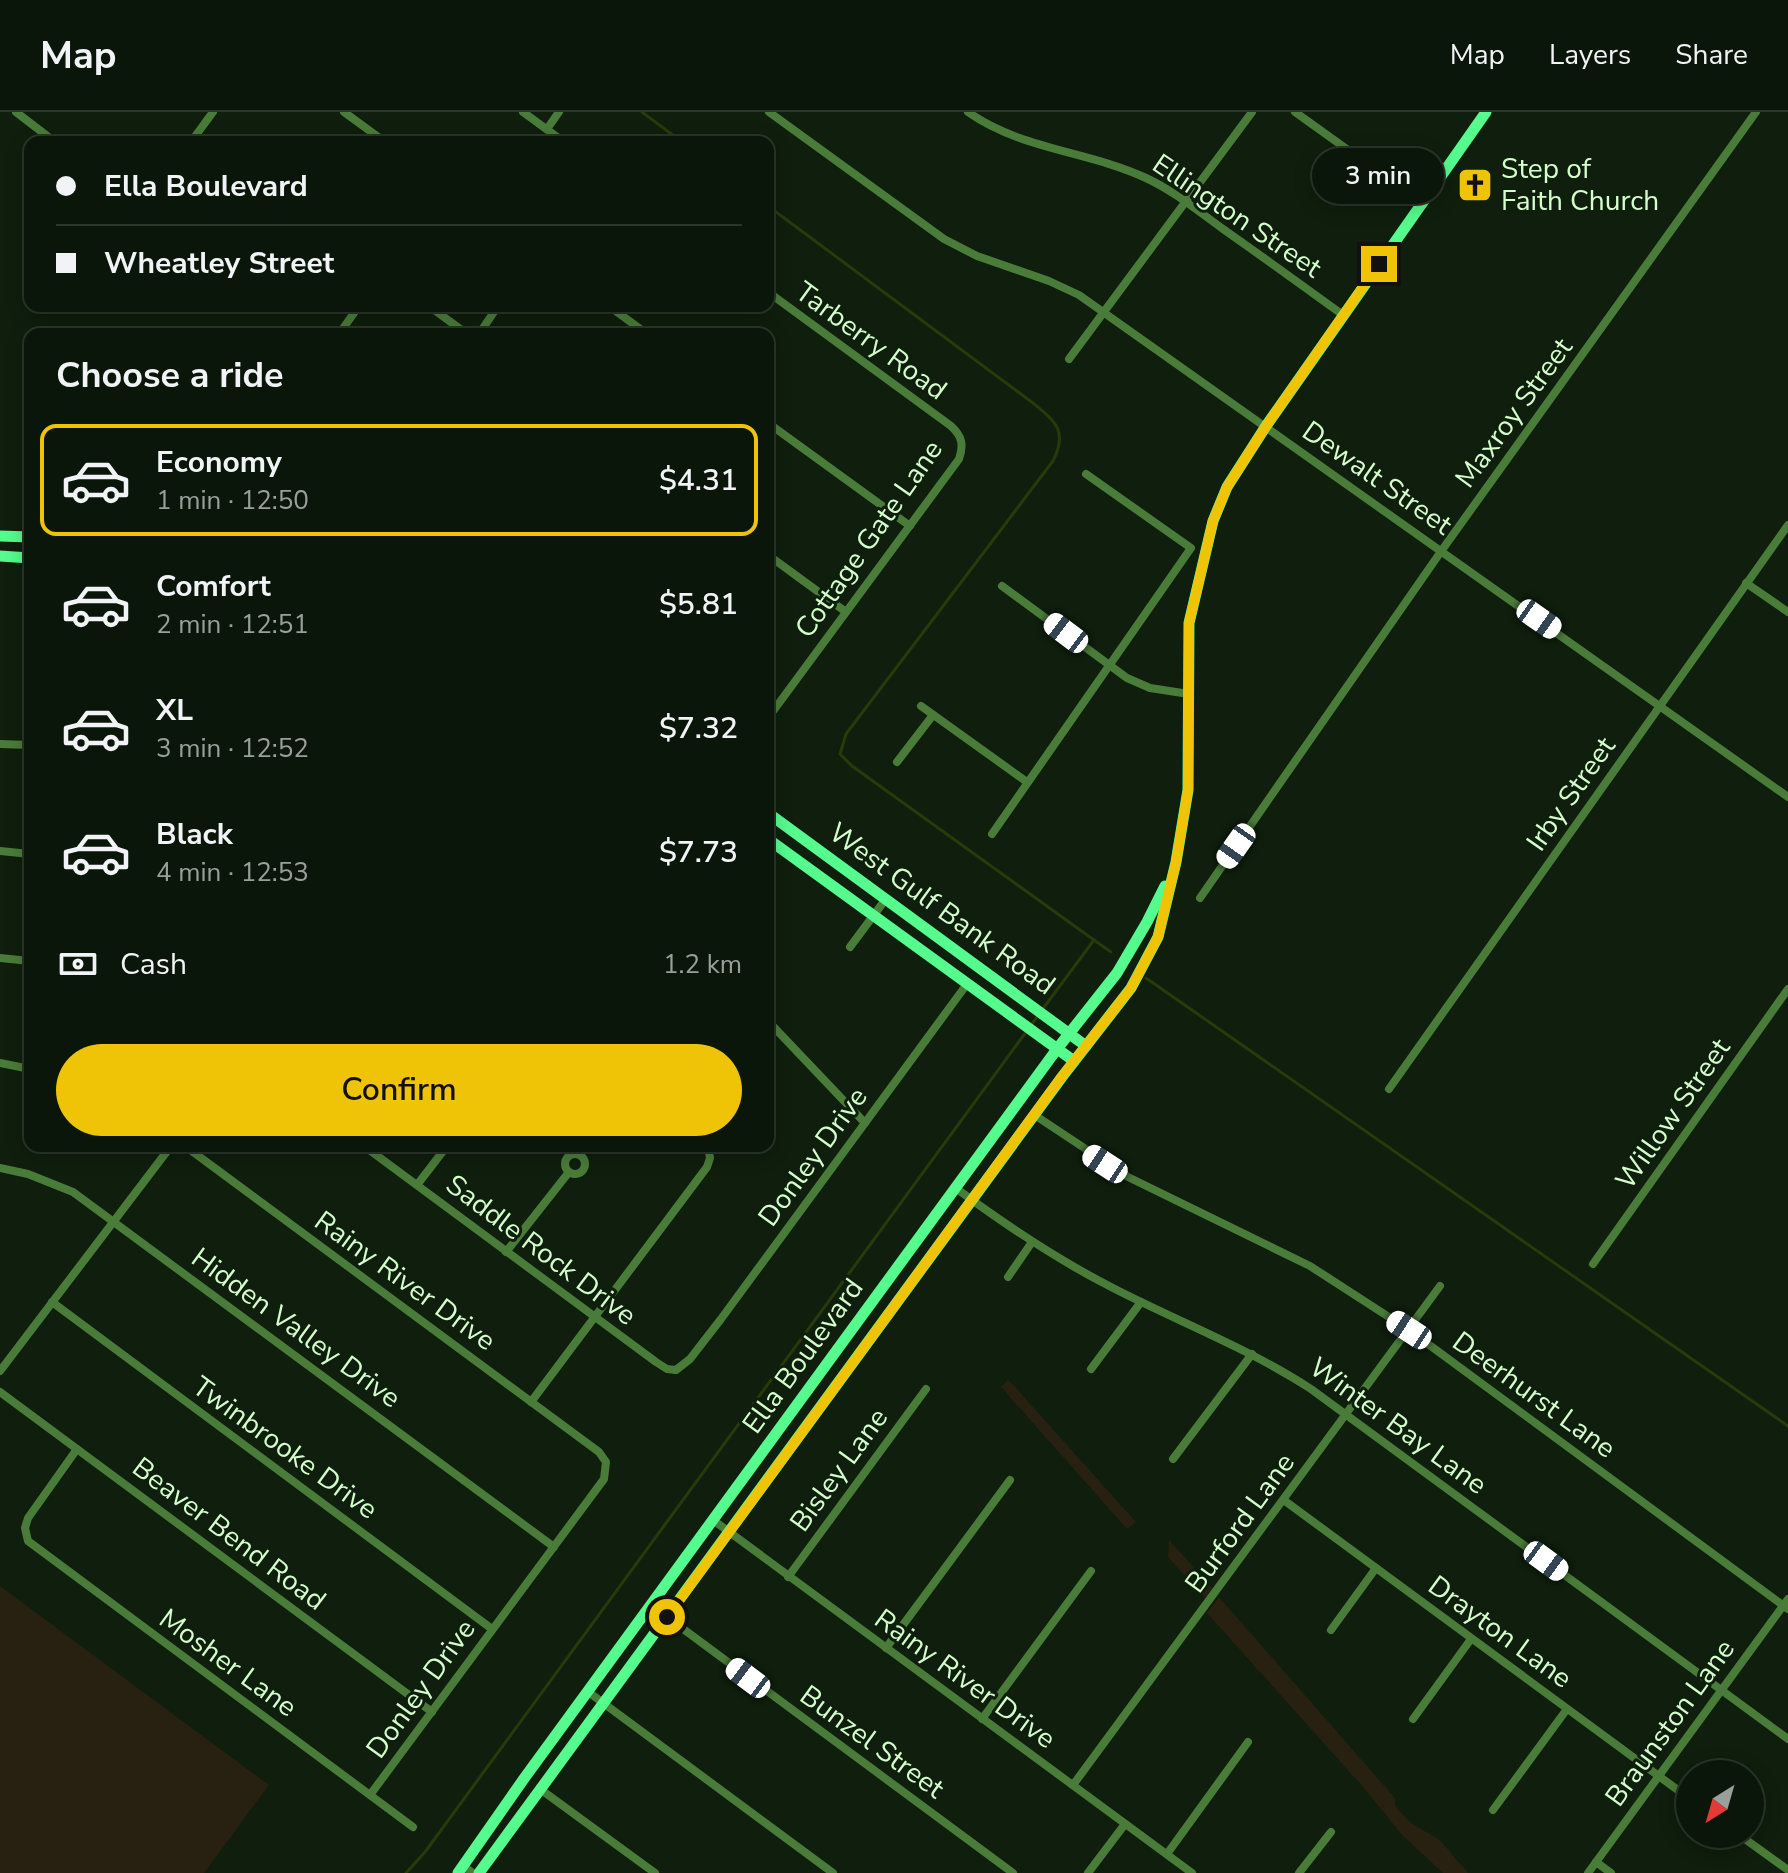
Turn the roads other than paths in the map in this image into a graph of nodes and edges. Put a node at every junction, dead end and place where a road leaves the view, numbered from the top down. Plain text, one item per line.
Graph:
1 (16, 112) edge
2 (213, 112) edge
3 (344, 112) edge
4 (523, 112) edge
5 (559, 112) edge
6 (769, 112) edge
7 (1252, 112) edge
8 (1295, 112) edge
9 (1486, 112) edge
10 (1756, 112) edge
11 (971, 113) edge
12 (547, 129) junction
13 (47, 136) edge
14 (195, 136) edge
15 (377, 136) edge
16 (556, 136) edge
17 (1185, 202) junction
18 (1422, 203) junction
19 (774, 296) edge
20 (437, 312) edge
21 (617, 312) edge
22 (1104, 312) junction
23 (1343, 315) junction
24 (459, 328) edge
25 (639, 328) edge
26 (1069, 359) dead end
27 (949, 425) joint
28 (1266, 426) junction
29 (774, 427) edge
30 (1086, 474) dead end
31 (1788, 525) edge
32 (910, 526) junction
33 (0, 536) edge
34 (24, 537) edge
35 (1442, 550) junction
36 (0, 556) edge
37 (24, 558) edge
38 (774, 559) edge
39 (1746, 583) junction
40 (1002, 586) dead end
41 (846, 612) junction
42 (1788, 612) edge
43 (1108, 665) junction
44 (1189, 694) junction
45 (1661, 705) junction
46 (921, 706) dead end
47 (774, 710) edge
48 (933, 715) junction
49 (0, 744) edge
50 (24, 745) edge
51 (897, 762) dead end
52 (1027, 782) junction
53 (1788, 797) edge
54 (774, 817) edge
55 (992, 834) dead end
56 (774, 843) edge
57 (0, 851) edge
58 (24, 853) edge
59 (1176, 862) junction
60 (1200, 898) dead end
61 (885, 900) junction
62 (873, 916) junction
63 (850, 947) dead end
64 (0, 958) edge
65 (24, 960) edge
66 (967, 984) junction
67 (1788, 989) edge
68 (774, 1027) edge
69 (1070, 1032) junction
70 (1086, 1046) junction
71 (1057, 1049) junction
72 (1074, 1061) junction
73 (0, 1063) edge
74 (24, 1068) edge
75 (1389, 1089) dead end
76 (1036, 1116) junction
77 (865, 1123) junction
78 (166, 1152) edge
79 (193, 1152) edge
80 (372, 1152) edge
81 (442, 1152) edge
82 (709, 1152) edge
83 (0, 1168) edge
84 (569, 1172) dead end
85 (417, 1185) junction
86 (957, 1189) junction
87 (973, 1200) junction
88 (114, 1221) junction
89 (1032, 1242) junction
90 (506, 1252) junction
91 (1593, 1264) dead end
92 (1008, 1277) dead end
93 (1440, 1286) dead end
94 (52, 1302) junction
95 (1141, 1302) junction
96 (594, 1317) junction
97 (1409, 1330) junction
98 (1252, 1354) junction
99 (693, 1356) joint
100 (1091, 1369) dead end
101 (0, 1371) edge
102 (926, 1389) dead end
103 (0, 1392) edge
104 (531, 1402) junction
105 (1347, 1415) junction
106 (77, 1449) junction
107 (599, 1452) joint
108 (1173, 1459) dead end
109 (1010, 1480) dead end
110 (1285, 1501) junction
111 (713, 1520) junction
112 (728, 1532) junction
113 (554, 1547) junction
114 (1376, 1568) junction
115 (1091, 1571) dead end
116 (788, 1577) junction
117 (1786, 1604) edge
118 (667, 1617) junction
119 (492, 1629) junction
120 (1331, 1630) dead end
121 (1471, 1639) junction
122 (886, 1648) junction
123 (1721, 1689) junction
124 (587, 1691) junction
125 (603, 1703) junction
126 (1567, 1709) junction
127 (432, 1712) junction
128 (982, 1719) junction
129 (1413, 1719) dead end
130 (1788, 1739) edge
131 (1248, 1742) dead end
132 (1658, 1776) junction
133 (1073, 1785) junction
134 (540, 1789) junction
135 (1676, 1789) edge
136 (370, 1795) junction
137 (1493, 1810) dead end
138 (1125, 1824) junction
139 (413, 1827) dead end
140 (1331, 1832) dead end
141 (1757, 1848) edge
142 (1167, 1854) junction
143 (1596, 1862) junction
144 (1788, 1870) edge
145 (468, 1871) edge
146 (655, 1873) edge
147 (833, 1873) edge
148 (1013, 1873) edge
149 (1088, 1873) edge
150 (1192, 1873) edge
151 (1299, 1873) edge
152 (1588, 1873) edge
153 (1611, 1873) edge

1 - 13 street
2 - 14 street
3 - 15 street
4 - 12 street
5 - 12 street
6 - 22 street, Dewalt Street
7 - 17 street
8 - 18 street
9 - 18 main road, Ella Boulevard
10 - 35 street, Maxroy Street
11 - 17 street, Ellington Street
12 - 16 street
17 - 22 street
17 - 23 street, Ellington Street
18 - 23 main road, Ella Boulevard
19 - 27 street, Tarberry Road
20 - 24 street
21 - 25 street
22 - 26 street
22 - 28 street, Dewalt Street
23 - 28 main road, Ella Boulevard
27 - 32 street, Cottage Gate Lane
28 - 35 street, Dewalt Street
28 - 44 main road, Ella Boulevard
29 - 32 street
30 - 43 street
31 - 39 street, Irby Street
32 - 41 street, Cottage Gate Lane
33 - 34 main road
35 - 45 street, Dewalt Street
35 - 60 street, Maxroy Street
36 - 37 main road
38 - 41 street
39 - 42 street
39 - 45 street, Irby Street
40 - 43 street
41 - 47 street, Cottage Gate Lane
43 - 44 street
43 - 52 street
44 - 59 main road, Ella Boulevard
45 - 53 street, Dewalt Street
45 - 75 street, Irby Street
46 - 48 street
48 - 51 street
48 - 52 street
49 - 50 street
52 - 55 street
54 - 61 main road, West Gulf Bank Road
56 - 62 main road, West Gulf Bank Road
57 - 58 street
59 - 69 main road, Ella Boulevard
59 - 70 main road, Ella Boulevard
61 - 62 street
61 - 69 main road, West Gulf Bank Road
62 - 63 street
62 - 66 main road, West Gulf Bank Road
64 - 65 street
66 - 71 main road, West Gulf Bank Road
66 - 77 street, Donley Drive
67 - 91 street, Willow Street
68 - 77 street
69 - 70 main road, West Gulf Bank Road
69 - 71 main road, Ella Boulevard
70 - 72 main road, Ella Boulevard
71 - 72 main road, West Gulf Bank Road
71 - 86 main road, Ella Boulevard
72 - 76 main road, Ella Boulevard
73 - 74 street
76 - 87 main road, Ella Boulevard
76 - 97 street, Deerhurst Lane
77 - 99 street, Donley Drive
78 - 88 street
79 - 104 street, Rainy River Drive
80 - 85 street, Saddle Rock Drive
81 - 85 street
82 - 96 street
83 - 88 street, Hidden Valley Drive
84 - 90 street
85 - 90 street, Saddle Rock Drive
86 - 87 street, Winter Bay Lane
86 - 111 main road, Ella Boulevard
87 - 89 street, Winter Bay Lane
87 - 112 main road, Ella Boulevard
88 - 94 street
88 - 113 street, Hidden Valley Drive
89 - 92 street
89 - 95 street, Winter Bay Lane
90 - 96 street, Saddle Rock Drive
93 - 97 street, Burford Lane
94 - 101 street
94 - 119 street, Twinbrooke Drive
95 - 98 street, Winter Bay Lane
95 - 100 street
96 - 99 street, Saddle Rock Drive
96 - 104 street
97 - 105 street, Burford Lane
97 - 117 street, Deerhurst Lane
98 - 105 street, Winter Bay Lane
98 - 108 street
102 - 116 street, Bisley Lane
103 - 106 street, Beaver Bend Road
104 - 107 street, Rainy River Drive
105 - 110 street, Burford Lane
105 - 123 street, Winter Bay Lane
106 - 127 street, Beaver Bend Road
106 - 136 street, Mosher Lane
107 - 113 street, Donley Drive
109 - 122 street
110 - 114 street, Drayton Lane
110 - 133 street, Burford Lane
111 - 112 street, Rainy River Drive
111 - 124 main road, Ella Boulevard
112 - 116 street, Rainy River Drive
112 - 118 main road, Ella Boulevard
113 - 119 street, Donley Drive
114 - 120 street
114 - 121 street, Drayton Lane
115 - 128 street
116 - 122 street, Rainy River Drive
117 - 123 street, Braunston Lane
118 - 125 main road, Ella Boulevard
118 - 148 street, Bunzel Street
119 - 127 street, Donley Drive
121 - 126 street, Drayton Lane
121 - 129 street
122 - 128 street, Rainy River Drive
123 - 130 street, Winter Bay Lane
123 - 132 street, Braunston Lane
124 - 125 street
124 - 145 main road, Ella Boulevard
125 - 134 main road, Ella Boulevard
125 - 147 street
126 - 132 street, Drayton Lane
126 - 137 street
127 - 136 street, Donley Drive
128 - 133 street, Rainy River Drive
131 - 142 street
132 - 135 street, Drayton Lane
132 - 143 street, Braunston Lane
133 - 138 street, Rainy River Drive
134 - 145 main road, Ella Boulevard
134 - 146 street
136 - 139 street, Mosher Lane
138 - 142 street, Rainy River Drive
138 - 149 street
140 - 151 street
141 - 144 street
142 - 150 street, Rainy River Drive
143 - 152 street, Braunston Lane
143 - 153 street

